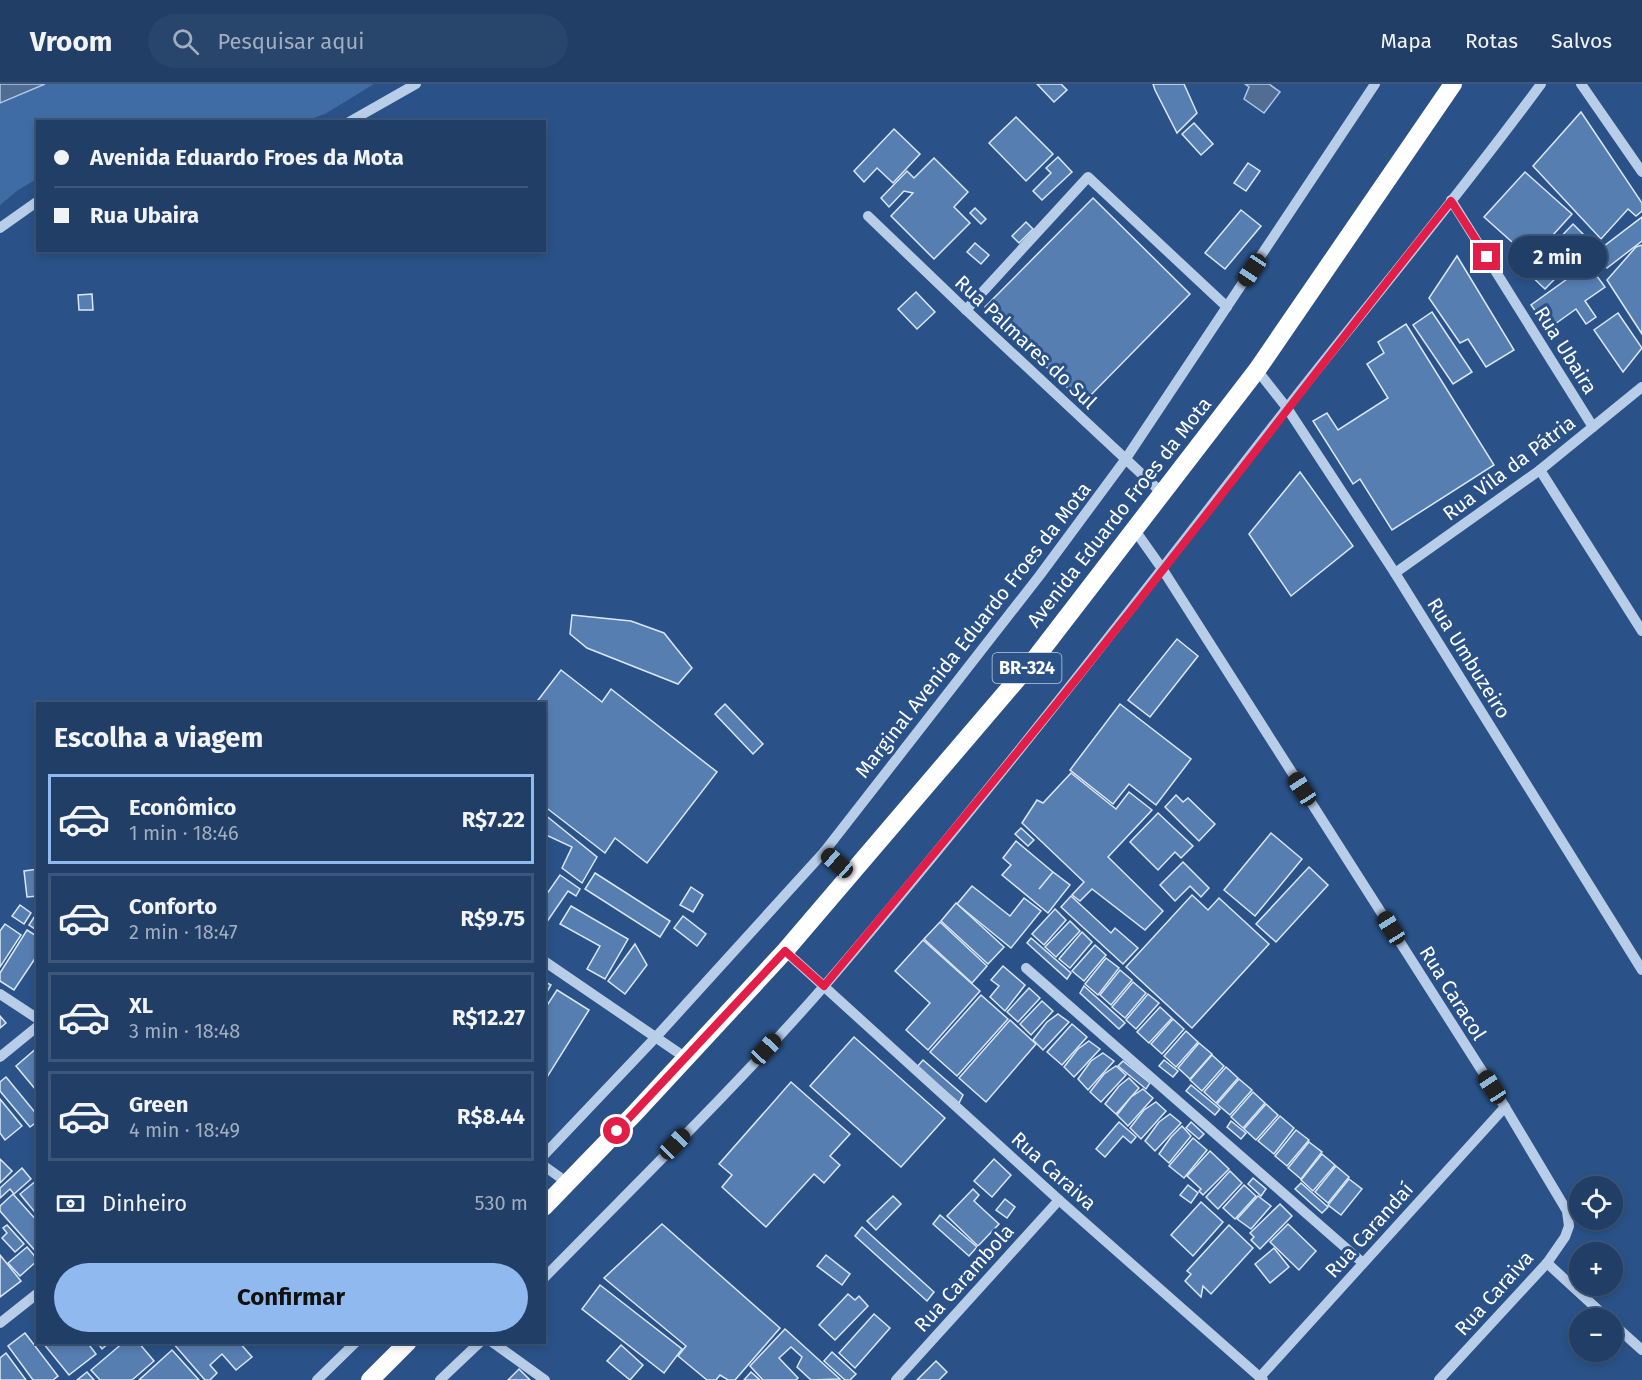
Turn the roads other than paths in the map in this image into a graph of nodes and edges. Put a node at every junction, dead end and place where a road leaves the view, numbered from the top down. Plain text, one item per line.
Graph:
1 (416, 84) edge
2 (1375, 84) edge
3 (1453, 84) edge
4 (1541, 84) edge
5 (1581, 84) edge
6 (353, 120) edge
7 (1642, 172) edge
8 (1451, 201) junction
9 (36, 202) edge
10 (868, 216) dead end
11 (0, 228) edge
12 (1227, 307) junction
13 (966, 310) junction
14 (1257, 370) junction
15 (1642, 387) edge
16 (1287, 408) junction
17 (1593, 427) junction
18 (1125, 460) junction
19 (1540, 471) junction
20 (1161, 493) junction
21 (1134, 528) junction
22 (1163, 570) junction
23 (1395, 573) junction
24 (1642, 631) edge
25 (824, 852) junction
26 (851, 875) junction
27 (785, 951) junction
28 (546, 962) edge
29 (1026, 968) dead end
30 (1642, 970) edge
31 (824, 986) junction
32 (0, 994) edge
33 (36, 1018) edge
34 (36, 1028) edge
35 (656, 1037) junction
36 (0, 1057) edge
37 (686, 1058) junction
38 (1505, 1107) junction
39 (546, 1153) edge
40 (546, 1167) edge
41 (568, 1183) junction
42 (1059, 1200) junction
43 (546, 1205) edge
44 (1569, 1226) joint
45 (1363, 1263) junction
46 (1547, 1263) junction
47 (546, 1276) edge
48 (36, 1295) edge
49 (1597, 1308) edge
50 (0, 1323) edge
51 (1623, 1333) edge
52 (354, 1344) edge
53 (406, 1344) edge
54 (478, 1344) edge
55 (495, 1344) edge
56 (1642, 1350) edge
57 (1261, 1379) edge
58 (317, 1380) edge
59 (369, 1380) edge
60 (440, 1380) edge
61 (545, 1380) edge
62 (896, 1380) edge
63 (1439, 1380) edge

1 - 6 street
2 - 12 street, Marginal Avenida Eduardo Froes da Mota
3 - 14 highway, Avenida Eduardo Froes da Mota / BR-324
4 - 8 street
5 - 7 street
8 - 16 street
8 - 17 street, Rua Ubaira
9 - 11 street
10 - 13 street, Rua Palmares do Sul
12 - 13 street
12 - 18 street, Marginal Avenida Eduardo Froes da Mota
13 - 18 street, Rua Palmares do Sul
14 - 16 street, Rua Umbuzeiro
14 - 20 highway, Avenida Eduardo Froes da Mota / BR-324
15 - 17 street, Rua Vila da Pátria
16 - 22 street
16 - 23 street, Rua Umbuzeiro
17 - 19 street, Rua Vila da Pátria
18 - 20 street, Rua Palmares do Sul
18 - 25 street, Marginal Avenida Eduardo Froes da Mota
19 - 23 street, Rua Vila da Pátria
19 - 24 street
20 - 21 highway, Avenida Eduardo Froes da Mota / BR-324
21 - 22 street, Rua Caracol
21 - 26 highway, Avenida Eduardo Froes da Mota / BR-324
22 - 31 street
22 - 38 street, Rua Caracol
23 - 30 street, Rua Umbuzeiro
25 - 26 street
25 - 35 street, Marginal Avenida Eduardo Froes da Mota
26 - 27 highway, Avenida Eduardo Froes da Mota / BR-324
27 - 31 street, Rua Caraiva
27 - 37 highway, Avenida Eduardo Froes da Mota / BR-324
28 - 35 street
29 - 45 street
31 - 42 street, Rua Caraiva
31 - 47 street
32 - 33 street
34 - 36 street
35 - 37 street
35 - 39 street, Marginal Avenida Eduardo Froes da Mota
37 - 41 highway, Avenida Eduardo Froes da Mota / BR-324
38 - 44 street, Rua Caracol
38 - 45 street, Rua Carandaí
40 - 41 street
41 - 43 highway, Avenida Eduardo Froes da Mota / BR-324
42 - 57 street, Rua Caraiva
42 - 62 street, Rua Carambola
44 - 46 street, Rua Caraiva
45 - 57 street, Rua Carandaí
46 - 49 street
46 - 63 street, Rua Caraiva
48 - 50 street
51 - 56 street
52 - 58 street
53 - 59 highway
54 - 60 street
55 - 61 street

